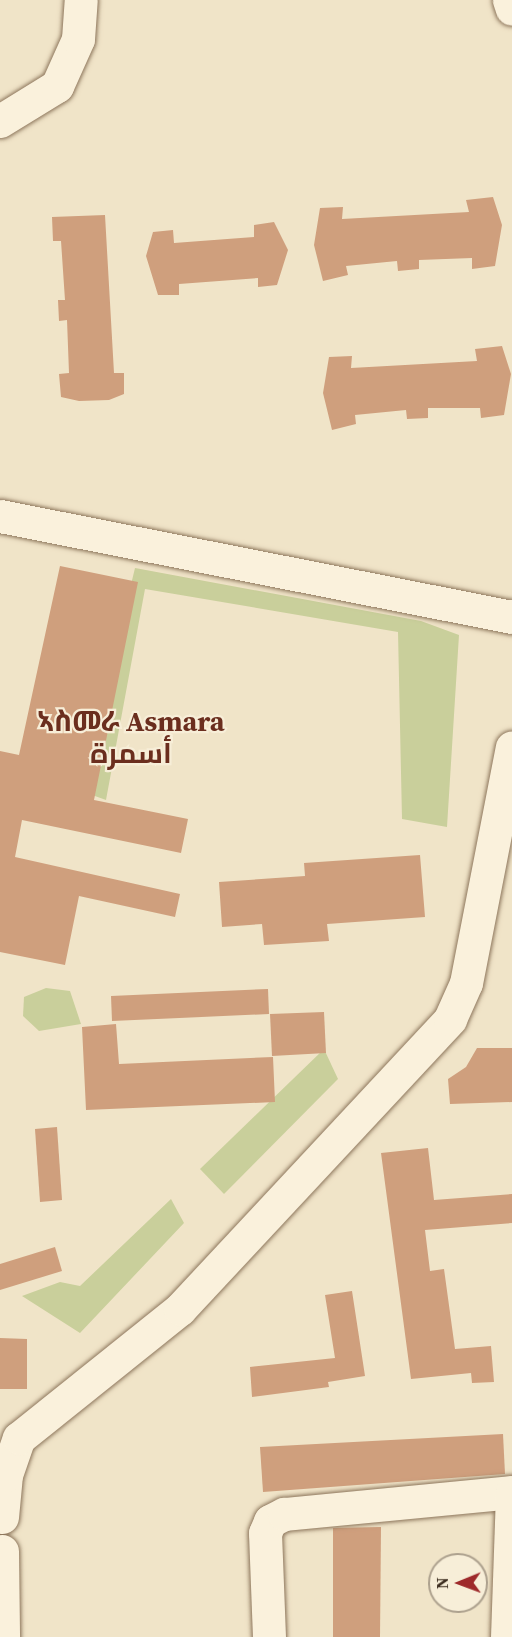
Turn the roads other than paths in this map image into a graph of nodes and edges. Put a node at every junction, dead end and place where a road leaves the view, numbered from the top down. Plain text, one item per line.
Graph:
1 (81, 0) edge
2 (509, 0) edge
3 (512, 9) edge
4 (0, 121) edge
5 (0, 516) edge
6 (512, 617) edge
7 (512, 747) edge
8 (10, 1439) edge
9 (512, 1492) edge
10 (1, 1515) edge
11 (1, 1552) edge
12 (2, 1624) edge
13 (269, 1637) edge
14 (507, 1637) edge

1 - 4 street
2 - 3 street
5 - 6 street
7 - 8 street
8 - 10 street
9 - 13 street
9 - 14 street
10 - 11 street
11 - 12 street

